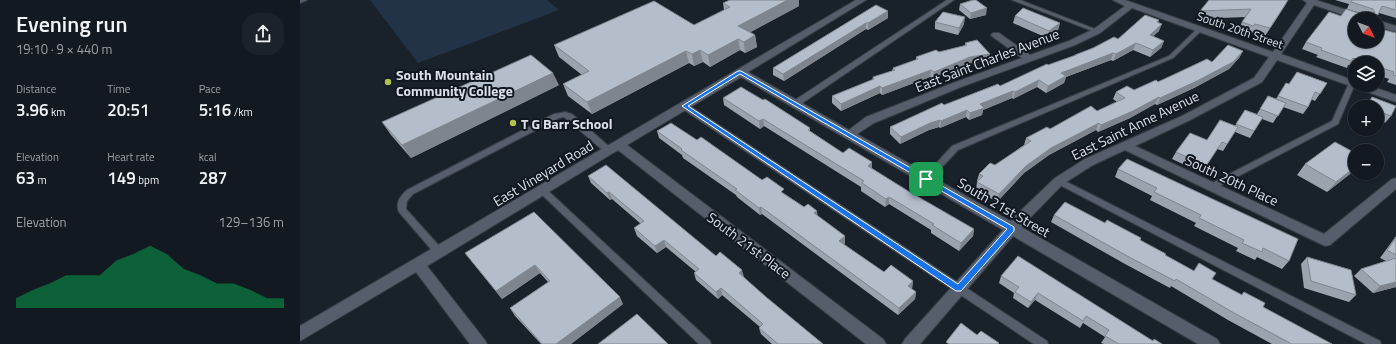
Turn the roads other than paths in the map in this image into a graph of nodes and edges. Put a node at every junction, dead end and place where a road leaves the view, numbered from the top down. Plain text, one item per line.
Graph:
1 (304, 0) edge
2 (862, 0) edge
3 (951, 0) edge
4 (1015, 0) edge
5 (1117, 0) edge
6 (300, 1) edge
7 (1309, 1) edge
8 (1131, 5) junction
9 (1348, 14) edge
10 (1384, 25) edge
11 (1200, 29) junction
12 (1396, 29) edge
13 (1097, 31) junction
14 (996, 35) dead end
15 (1275, 56) junction
16 (1030, 59) junction
17 (740, 72) junction
18 (1348, 82) edge
19 (1351, 92) edge
20 (1377, 92) edge
21 (1396, 99) edge
22 (795, 104) junction
23 (684, 106) junction
24 (850, 135) junction
25 (1125, 146) junction
26 (614, 148) junction
27 (926, 179) junction
28 (1059, 181) junction
29 (1396, 182) edge
30 (1211, 187) junction
31 (542, 190) junction
32 (1011, 229) junction
33 (439, 252) junction
34 (418, 264) junction
35 (959, 289) junction
36 (300, 334) edge
37 (479, 344) edge
38 (706, 344) edge
39 (878, 344) edge
40 (910, 344) edge
41 (1044, 344) edge
42 (1212, 344) edge
43 (1376, 344) edge

1 - 6 lane
2 - 17 street, East Vineyard Road
3 - 22 lane
4 - 13 lane
5 - 8 street, South 20th Street
7 - 9 street
7 - 15 street, East Saint Anne Avenue
8 - 11 street, South 20th Street
8 - 13 street, East Saint Charles Avenue
10 - 12 street
11 - 15 street, South 20th Street
11 - 27 lane
13 - 16 street, East Saint Charles Avenue
14 - 16 street
15 - 18 street, South 20th Street
15 - 25 street, East Saint Anne Avenue
16 - 24 street, East Saint Charles Avenue
17 - 22 street, South 21st Street
17 - 23 street, East Vineyard Road
19 - 30 lane
20 - 21 street, South 20th Street
22 - 24 street, South 21st Street
23 - 26 street, East Vineyard Road
23 - 35 lane
24 - 27 street, South 21st Street
25 - 28 street, East Saint Anne Avenue
25 - 30 street, South 20th Place
26 - 31 street, East Vineyard Road
26 - 33 lane
26 - 39 street, South 21st Place
27 - 32 street, South 21st Street
28 - 32 street, East Saint Anne Avenue
28 - 43 lane
29 - 30 street, South 20th Place
31 - 33 street, East Vineyard Road
31 - 38 lane
32 - 35 street, East Saint Anne Avenue
32 - 42 street, South 21st Street
33 - 34 street, East Vineyard Road
34 - 36 street, East Vineyard Road
34 - 37 street
35 - 40 street, East Saint Anne Avenue
35 - 41 lane

